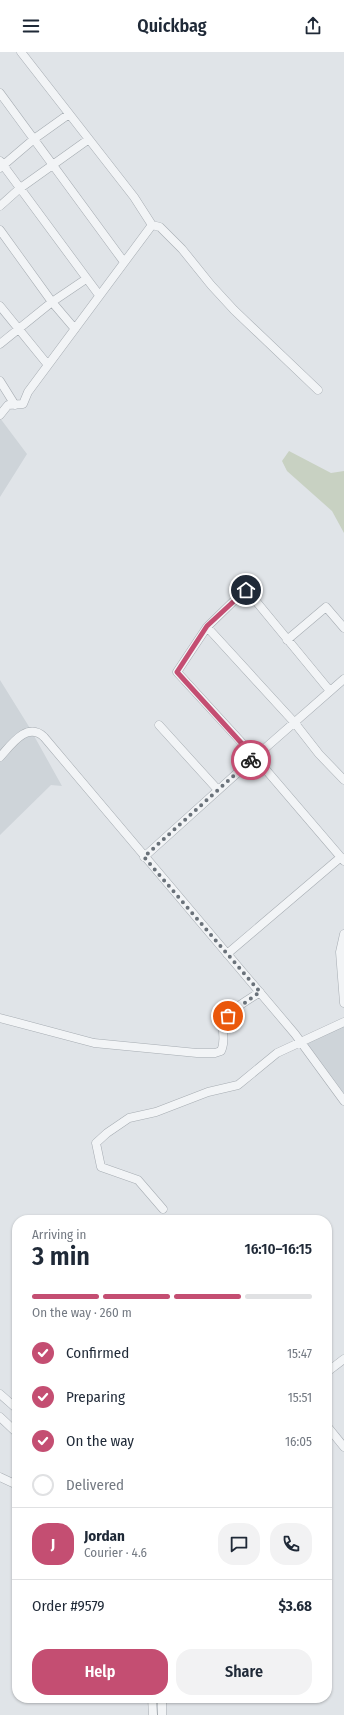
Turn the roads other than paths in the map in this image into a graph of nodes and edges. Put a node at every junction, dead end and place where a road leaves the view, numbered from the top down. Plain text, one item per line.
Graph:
1 (21, 52) edge
2 (0, 93) edge
3 (69, 114) junction
4 (34, 139) junction
5 (89, 139) junction
6 (1, 165) edge
7 (53, 165) junction
8 (20, 188) junction
9 (0, 206) edge
10 (152, 225) junction
11 (0, 230) edge
12 (124, 262) junction
13 (86, 279) junction
14 (99, 296) junction
15 (52, 302) junction
16 (0, 306) edge
17 (18, 329) junction
18 (75, 329) junction
19 (0, 344) edge
20 (48, 365) junction
21 (0, 381) edge
22 (318, 390) dead end
23 (15, 405) junction
24 (0, 415) edge
25 (207, 626) junction
26 (344, 628) edge
27 (287, 640) junction
28 (344, 679) edge
29 (330, 691) junction
30 (294, 722) junction
31 (159, 725) dead end
32 (0, 757) edge
33 (254, 757) junction
34 (344, 780) edge
35 (218, 790) junction
36 (144, 857) junction
37 (342, 859) edge
38 (344, 934) edge
39 (227, 954) junction
40 (260, 992) junction
41 (344, 1003) edge
42 (0, 1018) edge
43 (344, 1022) edge
44 (302, 1042) junction
45 (344, 1101) edge
46 (163, 1209) dead end
47 (344, 1359) edge
48 (332, 1368) edge
49 (0, 1394) edge
50 (12, 1405) edge
51 (0, 1417) edge
52 (12, 1423) edge
53 (8, 1424) junction
54 (12, 1428) edge
55 (332, 1432) edge
56 (344, 1447) edge
57 (0, 1477) edge
58 (12, 1483) edge
59 (152, 1703) edge
60 (162, 1703) edge
61 (153, 1715) edge
62 (162, 1715) edge

1 - 3 street
2 - 4 street
3 - 4 street
3 - 5 street
4 - 6 street
4 - 7 street
5 - 7 street
5 - 10 street
6 - 8 street
7 - 8 street
7 - 12 street
8 - 9 street
8 - 13 street
10 - 12 street
10 - 22 street
11 - 15 street
12 - 14 street
13 - 14 street
13 - 15 street
14 - 18 street
15 - 17 street
15 - 18 street
16 - 17 street
17 - 19 street
17 - 20 street
18 - 20 street
20 - 23 street
21 - 23 street
23 - 24 street
25 - 27 street
25 - 30 street
25 - 33 street
26 - 27 street
27 - 29 street
28 - 29 street
29 - 30 street
30 - 33 street
30 - 34 street
31 - 35 street
32 - 36 street
33 - 35 street
33 - 37 street
35 - 36 street
36 - 39 street
37 - 39 street
38 - 41 street
39 - 40 street
40 - 42 street
40 - 44 street
43 - 44 street
44 - 45 street
44 - 46 street
47 - 48 street
49 - 50 street
51 - 53 street
52 - 53 street
53 - 54 street
55 - 56 street
57 - 58 street
59 - 61 street
60 - 62 street

